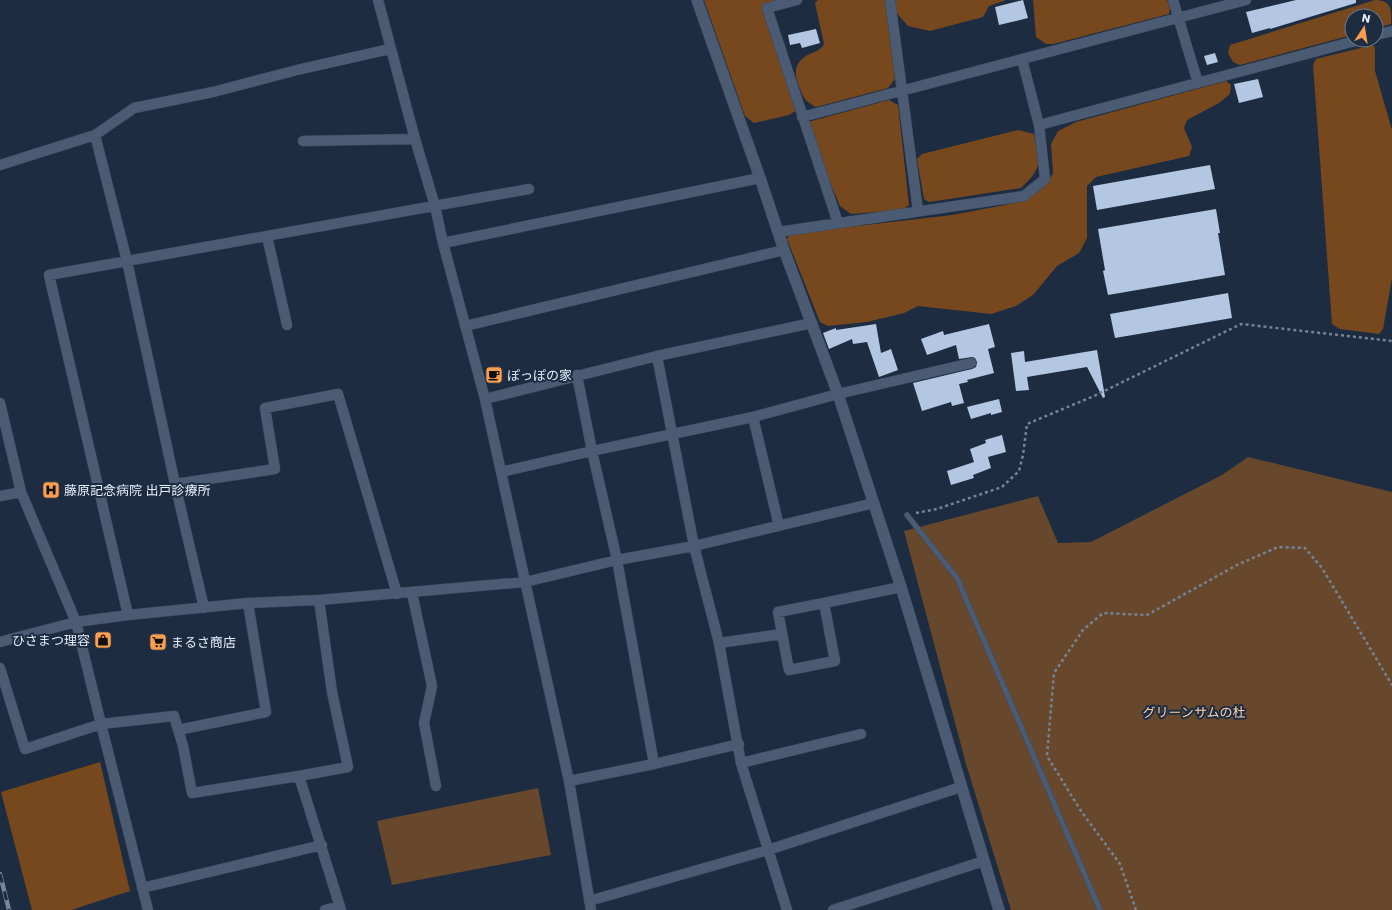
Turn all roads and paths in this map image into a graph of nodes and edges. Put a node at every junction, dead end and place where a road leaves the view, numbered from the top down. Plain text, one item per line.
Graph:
1 (378, 0) edge
2 (697, 0) edge
3 (797, 0) edge
4 (890, 0) edge
5 (1174, 0) edge
6 (1246, 0) edge
7 (1178, 18) junction
8 (1344, 44) edge
9 (390, 49) junction
10 (1022, 59) junction
11 (1198, 83) junction
12 (902, 91) junction
13 (802, 117) junction
14 (1039, 126) junction
15 (95, 135) junction
16 (415, 139) junction
17 (303, 141) dead end
18 (0, 166) edge
19 (760, 178) junction
20 (529, 189) dead end
21 (435, 206) junction
22 (918, 211) junction
23 (838, 223) junction
24 (778, 232) junction
25 (267, 236) junction
26 (443, 242) junction
27 (784, 250) junction
28 (127, 261) junction
29 (812, 323) junction
30 (287, 325) dead end
31 (465, 326) junction
32 (1392, 341) edge
33 (657, 356) junction
34 (972, 363) dead end
35 (577, 375) junction
36 (838, 394) junction
37 (485, 399) junction
38 (0, 403) edge
39 (753, 417) junction
40 (673, 434) junction
41 (592, 450) junction
42 (501, 472) junction
43 (175, 484) junction
44 (21, 492) junction
45 (0, 496) edge
46 (874, 503) junction
47 (907, 515) joint
48 (779, 526) junction
49 (694, 546) junction
50 (617, 560) junction
51 (525, 582) junction
52 (901, 587) junction
53 (412, 593) junction
54 (397, 594) junction
55 (319, 600) junction
56 (248, 603) junction
57 (824, 603) junction
58 (204, 608) junction
59 (128, 615) junction
60 (76, 622) junction
61 (782, 634) junction
62 (0, 642) edge
63 (719, 643) junction
64 (0, 668) edge
65 (1392, 685) edge
66 (101, 724) junction
67 (178, 730) junction
68 (861, 734) dead end
69 (738, 744) junction
70 (741, 763) junction
71 (654, 764) junction
72 (299, 776) junction
73 (569, 781) junction
74 (436, 786) dead end
75 (961, 787) junction
76 (322, 845) junction
77 (768, 850) junction
78 (984, 861) junction
79 (142, 888) junction
80 (590, 906) edge
81 (340, 908) edge
82 (148, 910) edge
83 (325, 910) edge
84 (787, 910) edge
85 (833, 910) edge
86 (999, 910) edge
87 (1100, 910) edge
88 (1136, 910) edge

1 - 9 street
2 - 19 street
3 - 13 street
4 - 12 street
5 - 7 street
6 - 7 street
7 - 10 street
7 - 11 street
8 - 11 street
9 - 15 street
9 - 16 street
10 - 12 street
10 - 14 street
11 - 14 street
12 - 13 street
12 - 22 street
13 - 23 street
14 - 22 street
15 - 18 street
15 - 28 street
16 - 17 street
16 - 21 street
19 - 24 street
19 - 26 street
20 - 21 street
21 - 25 street
21 - 26 street
22 - 23 street
23 - 24 street
24 - 27 street
25 - 28 street
25 - 30 street
26 - 31 street
27 - 29 street
27 - 31 street
28 - 43 street
28 - 59 street
29 - 33 street
29 - 36 street
31 - 37 street
32 - 47 path
33 - 35 street
33 - 40 street
34 - 36 street
35 - 37 street
35 - 41 street
36 - 39 street
36 - 46 street
37 - 42 street
38 - 44 street
39 - 40 street
39 - 48 street
40 - 41 street
40 - 49 street
41 - 42 street
41 - 50 street
42 - 51 street
43 - 54 street
43 - 58 street
44 - 45 street
44 - 60 street
46 - 48 street
46 - 52 street
47 - 87 lane
48 - 49 street
49 - 50 street
49 - 63 street
50 - 51 street
50 - 71 street
51 - 53 street
51 - 73 street
52 - 57 street
52 - 75 street
53 - 54 street
53 - 74 street
54 - 55 street
55 - 56 street
55 - 72 street
56 - 58 street
56 - 67 street
57 - 61 street
57 - 61 street
58 - 59 street
59 - 60 street
60 - 62 street
60 - 66 street
61 - 63 street
63 - 69 street
64 - 66 street
65 - 88 path
66 - 67 street
66 - 79 street
67 - 72 street
68 - 70 street
69 - 70 street
69 - 71 street
70 - 77 street
71 - 73 street
72 - 76 street
73 - 80 street
75 - 77 street
75 - 78 street
76 - 79 street
76 - 81 street
77 - 80 street
77 - 84 street
78 - 85 street
78 - 86 street
79 - 82 street
81 - 83 street

